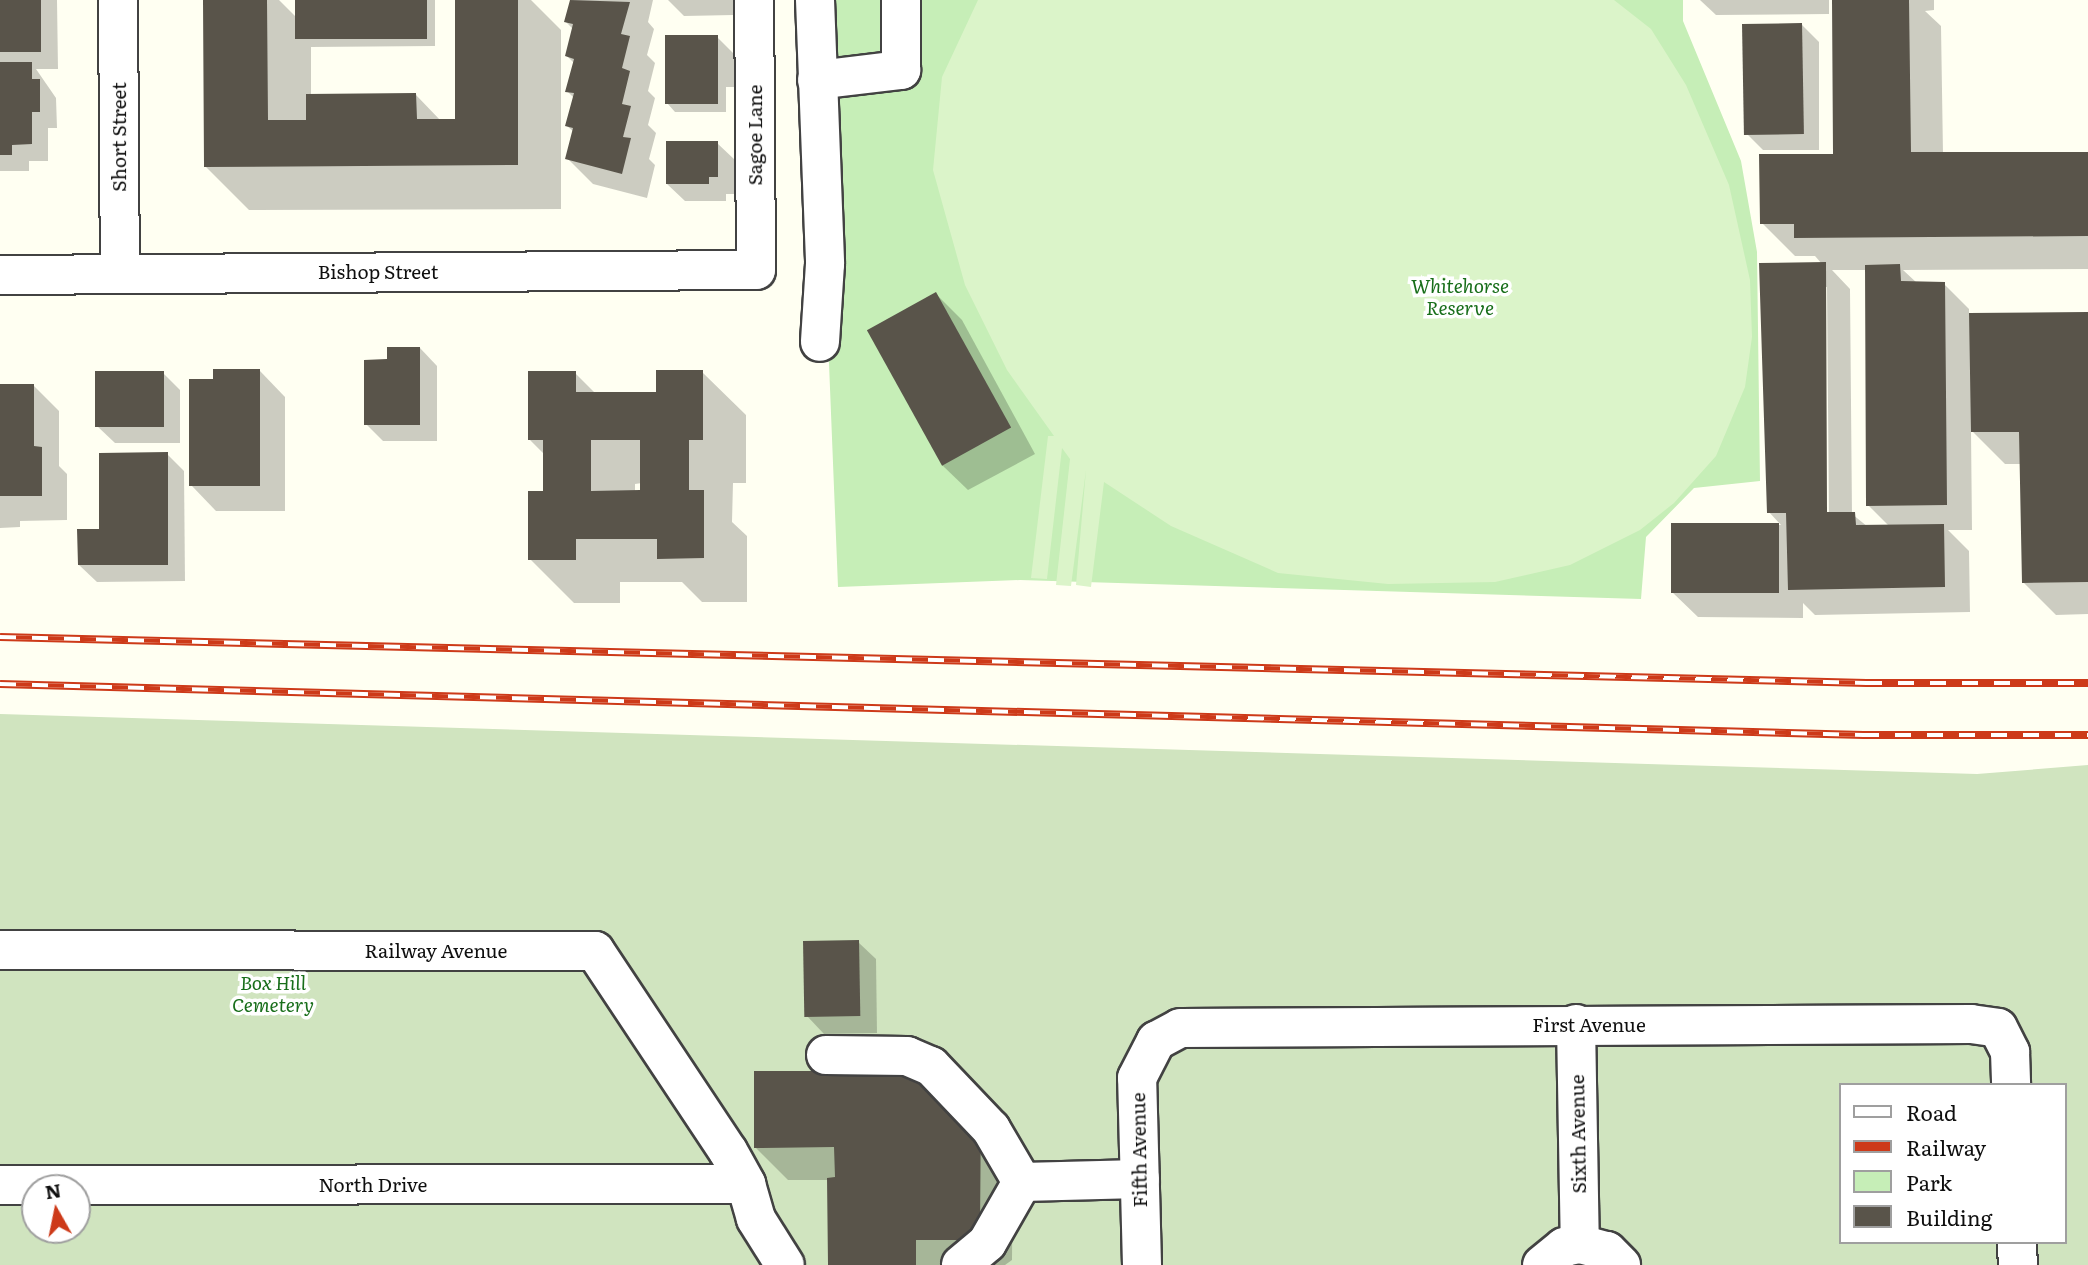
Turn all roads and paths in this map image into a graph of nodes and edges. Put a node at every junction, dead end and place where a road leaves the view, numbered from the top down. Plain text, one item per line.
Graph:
1 (118, 0) edge
2 (754, 0) edge
3 (815, 0) edge
4 (901, 0) edge
5 (817, 80) junction
6 (756, 270) joint
7 (120, 274) junction
8 (0, 275) edge
9 (820, 342) dead end
10 (0, 950) edge
11 (1576, 1024) junction
12 (1156, 1041) joint
13 (826, 1055) dead end
14 (2011, 1068) edge
15 (1140, 1179) junction
16 (1022, 1182) junction
17 (746, 1184) junction
18 (0, 1185) edge
19 (1580, 1244) junction
20 (2017, 1244) edge
21 (785, 1265) edge
22 (961, 1265) edge
23 (1142, 1265) edge
24 (1542, 1265) edge
25 (1621, 1265) edge
26 (2018, 1265) edge

1 - 7 street, Short Street
2 - 6 street, Sagoe Lane
3 - 5 street
4 - 5 street
5 - 9 street
6 - 7 street, Bishop Street
7 - 8 street, Bishop Street
10 - 17 street, Railway Avenue
11 - 12 street, First Avenue
11 - 14 street, First Avenue
11 - 19 street, Sixth Avenue
12 - 15 street, Fifth Avenue
13 - 16 street
15 - 16 street
15 - 23 street, Fifth Avenue
16 - 22 street
17 - 18 street, North Drive
17 - 21 street
19 - 24 street
19 - 25 street
20 - 26 street

